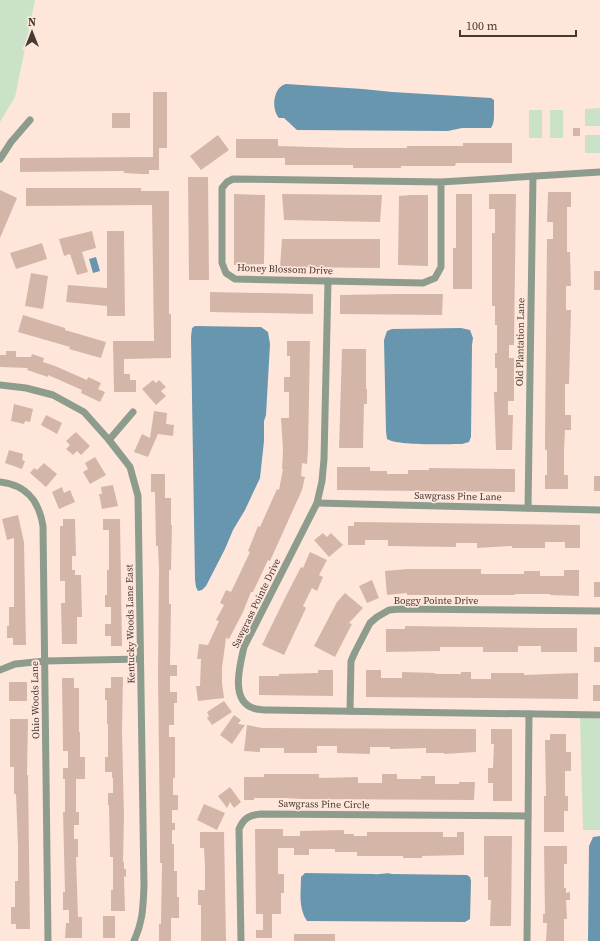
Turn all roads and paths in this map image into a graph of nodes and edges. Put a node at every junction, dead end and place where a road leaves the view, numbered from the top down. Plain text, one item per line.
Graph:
1 (30, 120) dead end
2 (0, 159) edge
3 (600, 172) edge
4 (532, 176) junction
5 (442, 182) junction
6 (328, 281) junction
7 (0, 385) edge
8 (133, 412) dead end
9 (109, 440) junction
10 (0, 482) edge
11 (316, 503) junction
12 (528, 508) junction
13 (600, 510) edge
14 (600, 611) edge
15 (140, 659) junction
16 (45, 661) junction
17 (0, 670) edge
18 (350, 712) junction
19 (529, 714) junction
20 (600, 715) edge
21 (528, 816) junction
22 (48, 941) edge
23 (134, 941) edge
24 (241, 941) edge
25 (527, 941) edge

1 - 2 street
3 - 4 street, Honey Blossom Drive
4 - 5 street, Honey Blossom Drive
4 - 12 street, Old Plantation Lane
5 - 6 street, Honey Blossom Drive
5 - 6 street, Honey Blossom Drive
6 - 11 street, Sawgrass Pointe Drive
7 - 9 street, Kentucky Woods Lane East
8 - 9 street
9 - 15 street, Kentucky Woods Lane East
10 - 16 street, Ohio Woods Lane
11 - 12 street, Sawgrass Pine Lane
11 - 18 street, Sawgrass Pointe Drive
12 - 13 street, Sawgrass Pine Lane
14 - 18 street, Boggy Pointe Drive
15 - 16 street
15 - 23 street, Kentucky Woods Lane East
16 - 17 street
16 - 22 street, Ohio Woods Lane
18 - 19 street, Sawgrass Pointe Drive
19 - 20 street, Sawgrass Pointe Drive
19 - 21 street
21 - 24 street, Sawgrass Pine Circle
21 - 25 street

